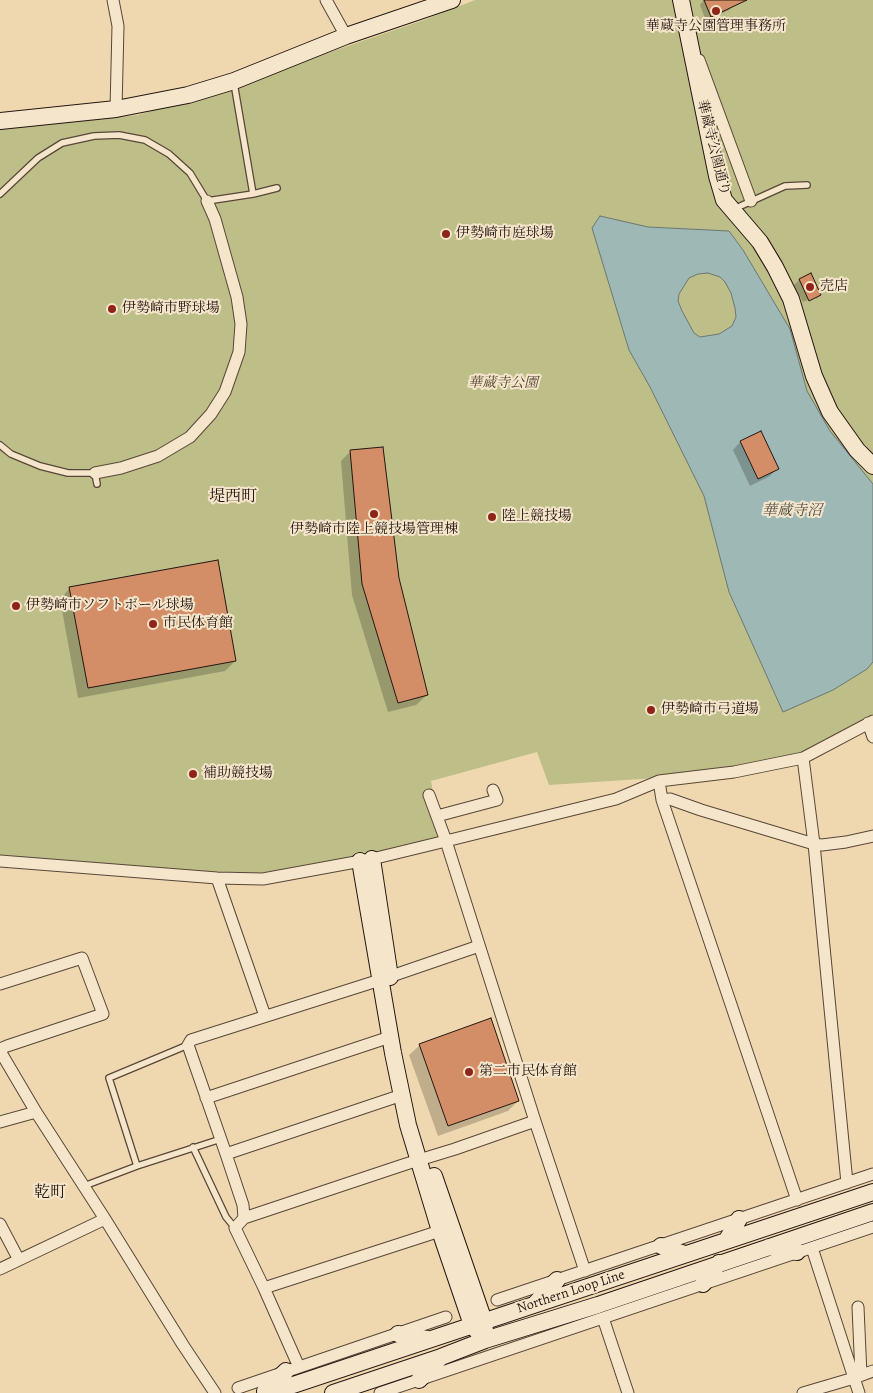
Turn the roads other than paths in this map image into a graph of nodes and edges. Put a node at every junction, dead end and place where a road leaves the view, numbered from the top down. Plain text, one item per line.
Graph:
1 (113, 0) edge
2 (326, 0) edge
3 (452, 0) edge
4 (681, 0) edge
5 (685, 20) junction
6 (346, 36) junction
7 (234, 81) junction
8 (116, 109) junction
9 (0, 121) edge
10 (807, 186) dead end
11 (277, 188) dead end
12 (0, 194) edge
13 (253, 194) junction
14 (207, 201) junction
15 (751, 201) junction
16 (732, 210) junction
17 (0, 445) edge
18 (873, 466) edge
19 (96, 478) joint
20 (870, 722) edge
21 (873, 737) edge
22 (804, 758) junction
23 (659, 781) junction
24 (493, 790) dead end
25 (429, 795) dead end
26 (662, 800) junction
27 (437, 816) junction
28 (873, 836) edge
29 (446, 841) junction
30 (814, 844) junction
31 (366, 860) junction
32 (0, 861) edge
33 (216, 878) junction
34 (479, 946) junction
35 (385, 979) junction
36 (0, 984) edge
37 (265, 1016) junction
38 (390, 1037) junction
39 (188, 1045) junction
40 (0, 1050) edge
41 (402, 1095) junction
42 (206, 1098) junction
43 (36, 1112) junction
44 (536, 1121) junction
45 (0, 1122) edge
46 (221, 1139) junction
47 (193, 1147) junction
48 (226, 1154) junction
49 (423, 1158) junction
50 (137, 1166) junction
51 (873, 1174) edge
52 (847, 1183) junction
53 (84, 1186) junction
54 (873, 1192) edge
55 (797, 1200) junction
56 (873, 1212) edge
57 (244, 1218) junction
58 (105, 1219) junction
59 (740, 1219) junction
60 (0, 1224) edge
61 (873, 1227) edge
62 (235, 1228) junction
63 (446, 1229) junction
64 (726, 1241) junction
65 (661, 1246) junction
66 (767, 1247) junction
67 (804, 1250) junction
68 (685, 1254) junction
69 (19, 1260) junction
70 (719, 1263) junction
71 (0, 1268) edge
72 (585, 1271) junction
73 (557, 1280) junction
74 (703, 1284) junction
75 (264, 1288) junction
76 (497, 1300) dead end
77 (534, 1305) junction
78 (858, 1307) dead end
79 (574, 1312) junction
80 (446, 1317) dead end
81 (601, 1319) junction
82 (478, 1323) junction
83 (398, 1334) junction
84 (429, 1340) junction
85 (485, 1340) junction
86 (440, 1357) junction
87 (293, 1369) junction
88 (873, 1371) edge
89 (858, 1376) junction
90 (419, 1380) junction
91 (238, 1388) dead end
92 (212, 1392) edge
93 (345, 1392) edge
94 (386, 1392) edge
95 (264, 1393) edge
96 (269, 1393) edge
97 (628, 1393) edge
98 (803, 1393) edge
99 (859, 1393) edge

1 - 8 street
2 - 6 street
3 - 6 street
4 - 5 street, 華蔵寺公園通り
5 - 15 street
5 - 16 street, 華蔵寺公園通り
6 - 7 street
7 - 8 street
7 - 13 lane
8 - 9 street
10 - 15 lane
11 - 13 lane
12 - 14 lane
13 - 14 lane
14 - 19 street
15 - 16 lane
16 - 18 street, 華蔵寺公園通り
17 - 19 lane
20 - 21 street
20 - 22 street
22 - 23 street
22 - 30 street
23 - 26 street
23 - 29 street
24 - 27 street
25 - 27 street
26 - 30 street
26 - 55 street
27 - 29 street
28 - 30 street
29 - 31 street
29 - 34 street
30 - 52 street
31 - 33 street
31 - 35 street
32 - 33 street
33 - 37 street
34 - 35 street
34 - 44 street
35 - 37 street
35 - 38 street
35 - 49 street
36 - 40 street
37 - 39 street
38 - 41 street
38 - 42 street
39 - 42 street
39 - 50 lane
40 - 43 street
41 - 48 street
41 - 49 street
42 - 46 street
43 - 45 street
43 - 53 street
44 - 49 street
44 - 72 street
46 - 47 lane
46 - 48 street
47 - 50 lane
47 - 62 lane
48 - 57 street
49 - 57 street
49 - 63 street
50 - 53 lane
51 - 52 street
52 - 55 street
53 - 58 street
54 - 64 street, Northern Loop Line
55 - 59 street
56 - 66 street, Northern Loop Line
57 - 62 street
58 - 69 street
58 - 92 street
59 - 64 street
59 - 65 street
60 - 69 street
61 - 67 street
62 - 75 street
63 - 75 street
63 - 82 street
64 - 68 street, Northern Loop Line
65 - 68 street
65 - 72 street
66 - 67 street
66 - 70 street, Northern Loop Line
67 - 74 street
67 - 89 street
68 - 77 street, Northern Loop Line
69 - 71 street
70 - 74 street
70 - 79 street, Northern Loop Line
72 - 73 street
73 - 76 street
73 - 77 street
74 - 81 street
75 - 87 street
77 - 82 street, Northern Loop Line
78 - 89 street
79 - 81 street
79 - 85 street, Northern Loop Line
80 - 83 street
81 - 90 street
81 - 97 street
82 - 84 street, Northern Loop Line
82 - 85 street
83 - 84 street
83 - 87 street
84 - 96 street, Northern Loop Line
85 - 86 street, Northern Loop Line
86 - 90 street
86 - 93 street, Northern Loop Line
87 - 91 street
87 - 95 street
88 - 89 street
89 - 98 street
89 - 99 street
90 - 94 street

